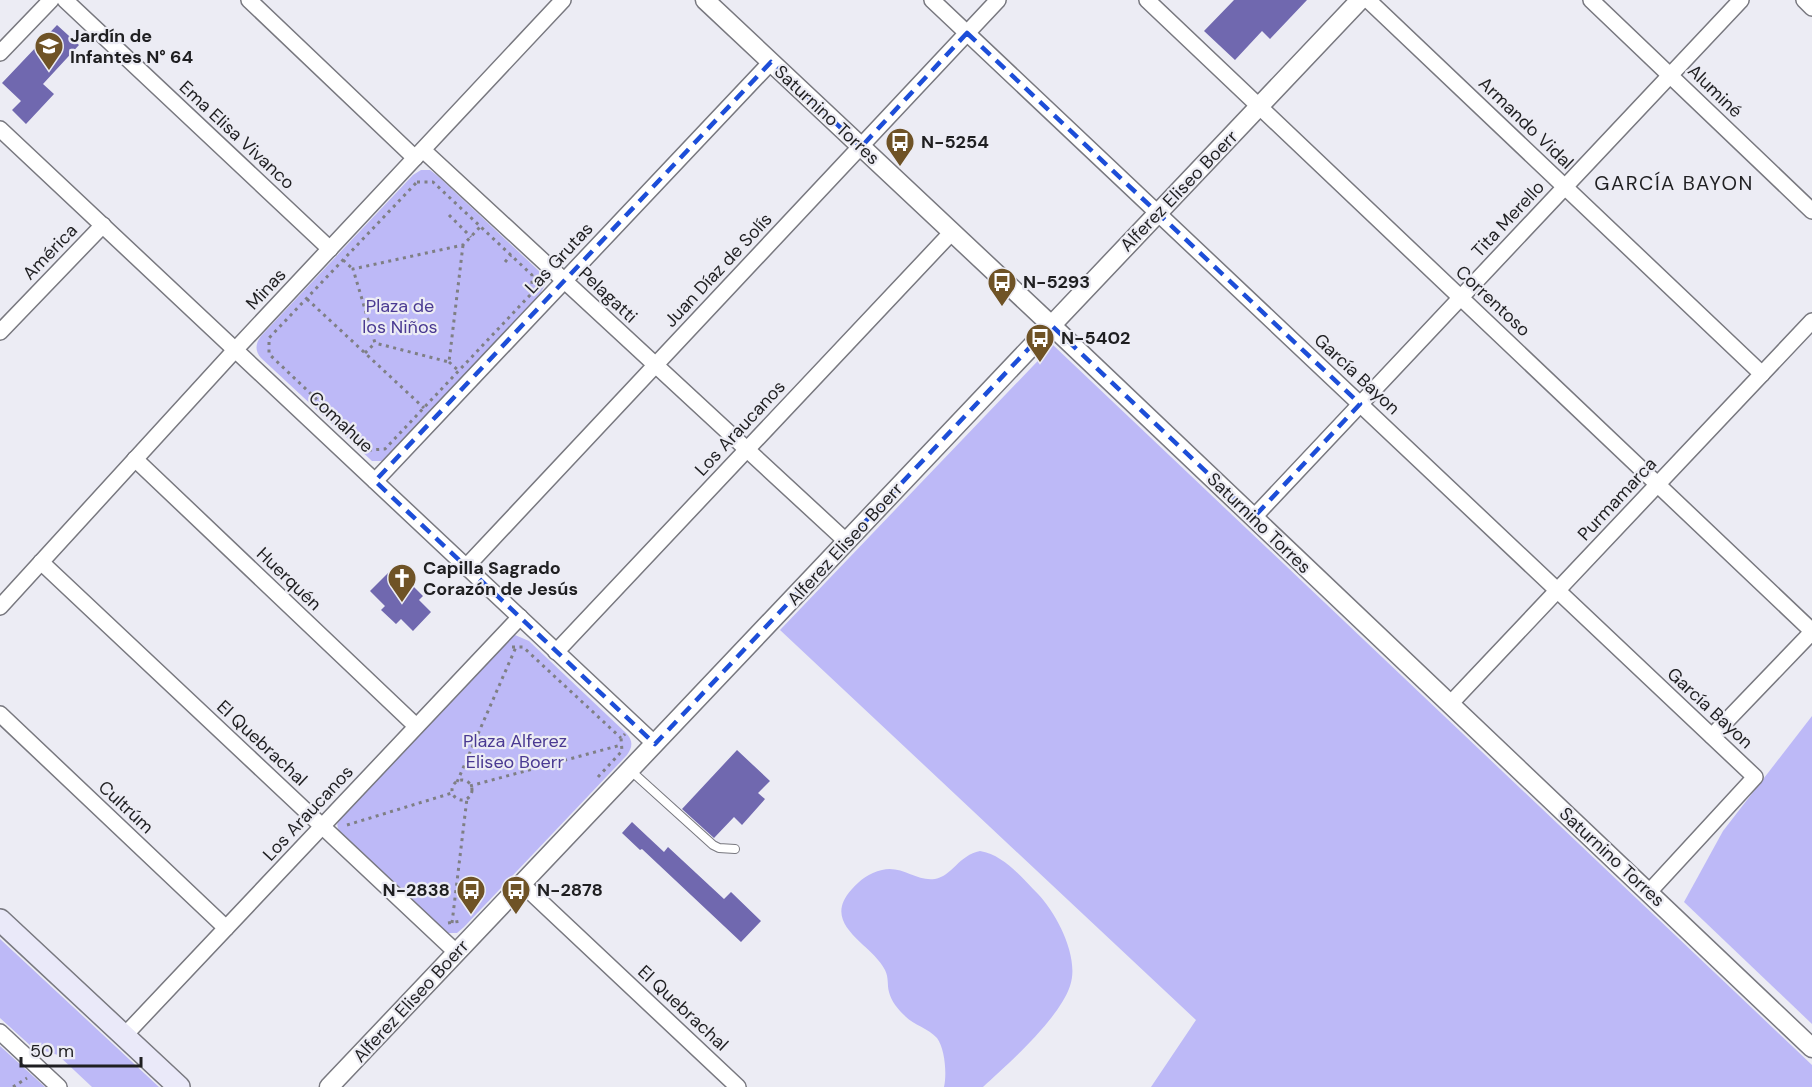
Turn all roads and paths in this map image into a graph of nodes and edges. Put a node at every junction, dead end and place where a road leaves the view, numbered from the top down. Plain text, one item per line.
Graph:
1 (51, 0) edge
2 (65, 0) edge
3 (249, 0) edge
4 (563, 0) edge
5 (705, 0) edge
6 (932, 0) edge
7 (998, 0) edge
8 (1147, 0) edge
9 (1360, 0) edge
10 (1368, 0) edge
11 (1591, 0) edge
12 (1741, 0) edge
13 (1804, 0) edge
14 (1812, 8) edge
15 (967, 33) junction
16 (0, 53) edge
17 (771, 62) junction
18 (1670, 76) junction
19 (1259, 106) junction
20 (0, 129) edge
21 (861, 147) junction
22 (419, 154) junction
23 (1565, 187) junction
24 (1812, 211) edge
25 (1158, 213) junction
26 (449, 215) dead end
27 (103, 225) junction
28 (481, 227) junction
29 (952, 232) junction
30 (471, 237) junction
31 (463, 245) junction
32 (330, 249) junction
33 (511, 255) junction
34 (343, 260) junction
35 (505, 261) dead end
36 (353, 270) junction
37 (564, 281) junction
38 (307, 298) junction
39 (1461, 298) junction
40 (456, 304) junction
41 (461, 308) dead end
42 (1812, 321) edge
43 (1051, 325) junction
44 (0, 332) edge
45 (375, 344) junction
46 (235, 350) junction
47 (365, 353) junction
48 (449, 362) junction
49 (656, 365) junction
50 (459, 371) junction
51 (1762, 374) junction
52 (1360, 404) junction
53 (424, 408) junction
54 (747, 450) junction
55 (135, 459) junction
56 (375, 481) junction
57 (1658, 484) junction
58 (1254, 517) junction
59 (847, 542) junction
60 (41, 562) junction
61 (466, 567) junction
62 (1558, 591) junction
63 (0, 607) edge
64 (520, 617) junction
65 (1812, 631) edge
66 (509, 647) dead end
67 (516, 647) junction
68 (556, 652) junction
69 (1450, 704) junction
70 (0, 714) edge
71 (416, 726) junction
72 (1712, 736) junction
73 (655, 744) junction
74 (621, 745) junction
75 (630, 770) junction
76 (597, 777) dead end
77 (457, 782) junction
78 (470, 786) junction
79 (452, 793) junction
80 (467, 798) junction
81 (347, 819) dead end
82 (347, 825) junction
83 (322, 826) junction
84 (348, 831) dead end
85 (735, 849) dead end
86 (522, 884) junction
87 (1649, 892) junction
88 (468, 914) dead end
89 (0, 920) edge
90 (445, 922) dead end
91 (452, 923) junction
92 (226, 928) junction
93 (457, 953) junction
94 (0, 1032) edge
95 (124, 1036) junction
96 (1812, 1048) edge
97 (27, 1077) dead end
98 (14, 1087) edge
99 (59, 1087) edge
100 (178, 1087) edge
101 (329, 1087) edge
102 (738, 1087) edge

1 - 16 street
2 - 32 street, Ema Elisa Vivanco
3 - 22 street, Pelagatti
4 - 22 street, Minas
5 - 17 street, Saturnino Torres
6 - 15 street, García Bayon
7 - 15 street, Juan Díaz de Solís
8 - 19 street, Correntoso
9 - 19 street, Alferez Eliseo Boerr
10 - 23 street, Armando Vidal
11 - 18 street, Aluminé
12 - 18 street, Tita Merello
13 - 14 street
15 - 21 street, Juan Díaz de Solís
15 - 25 street, García Bayon
17 - 21 street, Saturnino Torres
17 - 37 street, Las Grutas
18 - 23 street, Tita Merello
18 - 24 street, Aluminé
19 - 25 street, Alferez Eliseo Boerr
19 - 39 street, Correntoso
20 - 27 street, Comahue
21 - 29 street, Saturnino Torres
21 - 49 street, Juan Díaz de Solís
22 - 32 street, Minas
22 - 37 street, Pelagatti
23 - 39 street, Tita Merello
23 - 51 street, Armando Vidal
25 - 43 street, Alferez Eliseo Boerr
25 - 52 street, García Bayon
26 - 30 path
27 - 44 street, América
27 - 46 street, Comahue
28 - 30 path
28 - 33 path
28 - 34 path
29 - 43 street, Saturnino Torres
29 - 54 street, Los Araucanos
30 - 31 path
31 - 36 path
31 - 40 path
32 - 46 street, Minas
33 - 35 path
33 - 50 path
34 - 36 path
34 - 38 path
36 - 45 path
37 - 49 street, Pelagatti
37 - 56 street, Las Grutas
38 - 47 path
38 - 53 path
39 - 52 street, Tita Merello
39 - 57 street, Correntoso
40 - 41 path
40 - 48 path
42 - 51 street, Purmamarca
43 - 58 street, Saturnino Torres
43 - 59 street, Alferez Eliseo Boerr
45 - 47 path
45 - 48 path
46 - 55 street, Minas
46 - 56 street, Comahue
47 - 53 path
48 - 50 path
49 - 54 street, Pelagatti
49 - 61 street, Juan Díaz de Solís
50 - 53 path
51 - 57 street, Purmamarca
52 - 58 street, Tita Merello
52 - 62 street, García Bayon
54 - 59 street, Pelagatti
54 - 68 street, Los Araucanos
55 - 60 street, Minas
55 - 71 street, Huerquén
56 - 61 street, Comahue
57 - 62 street, Purmamarca
57 - 65 street, Correntoso
58 - 69 street, Saturnino Torres
59 - 73 street, Alferez Eliseo Boerr
60 - 63 street, Minas
60 - 83 street, El Quebrachal
61 - 64 street, Comahue
62 - 69 street, Purmamarca
62 - 72 street, García Bayon
64 - 68 street, Comahue
64 - 71 street, Los Araucanos
65 - 72 street
66 - 67 path
67 - 74 path
67 - 77 path
68 - 73 street, Comahue
69 - 87 street, Saturnino Torres
70 - 92 street, Cultrúm
71 - 83 street, Los Araucanos
72 - 87 street, García Bayon
73 - 75 street, Alferez Eliseo Boerr
74 - 76 path
74 - 78 path
75 - 85 lane
75 - 86 street, Alferez Eliseo Boerr
77 - 78 path
77 - 79 path
78 - 80 path
79 - 80 path
79 - 82 path
80 - 91 path
81 - 82 path
82 - 84 path
83 - 92 street, Los Araucanos
83 - 93 street, El Quebrachal
86 - 93 street, Alferez Eliseo Boerr
86 - 102 street, El Quebrachal
87 - 96 street, Saturnino Torres
88 - 91 path
89 - 95 main road
90 - 91 path
92 - 95 street, Los Araucanos
93 - 101 street, Alferez Eliseo Boerr
94 - 99 street
95 - 100 main road
97 - 98 path

